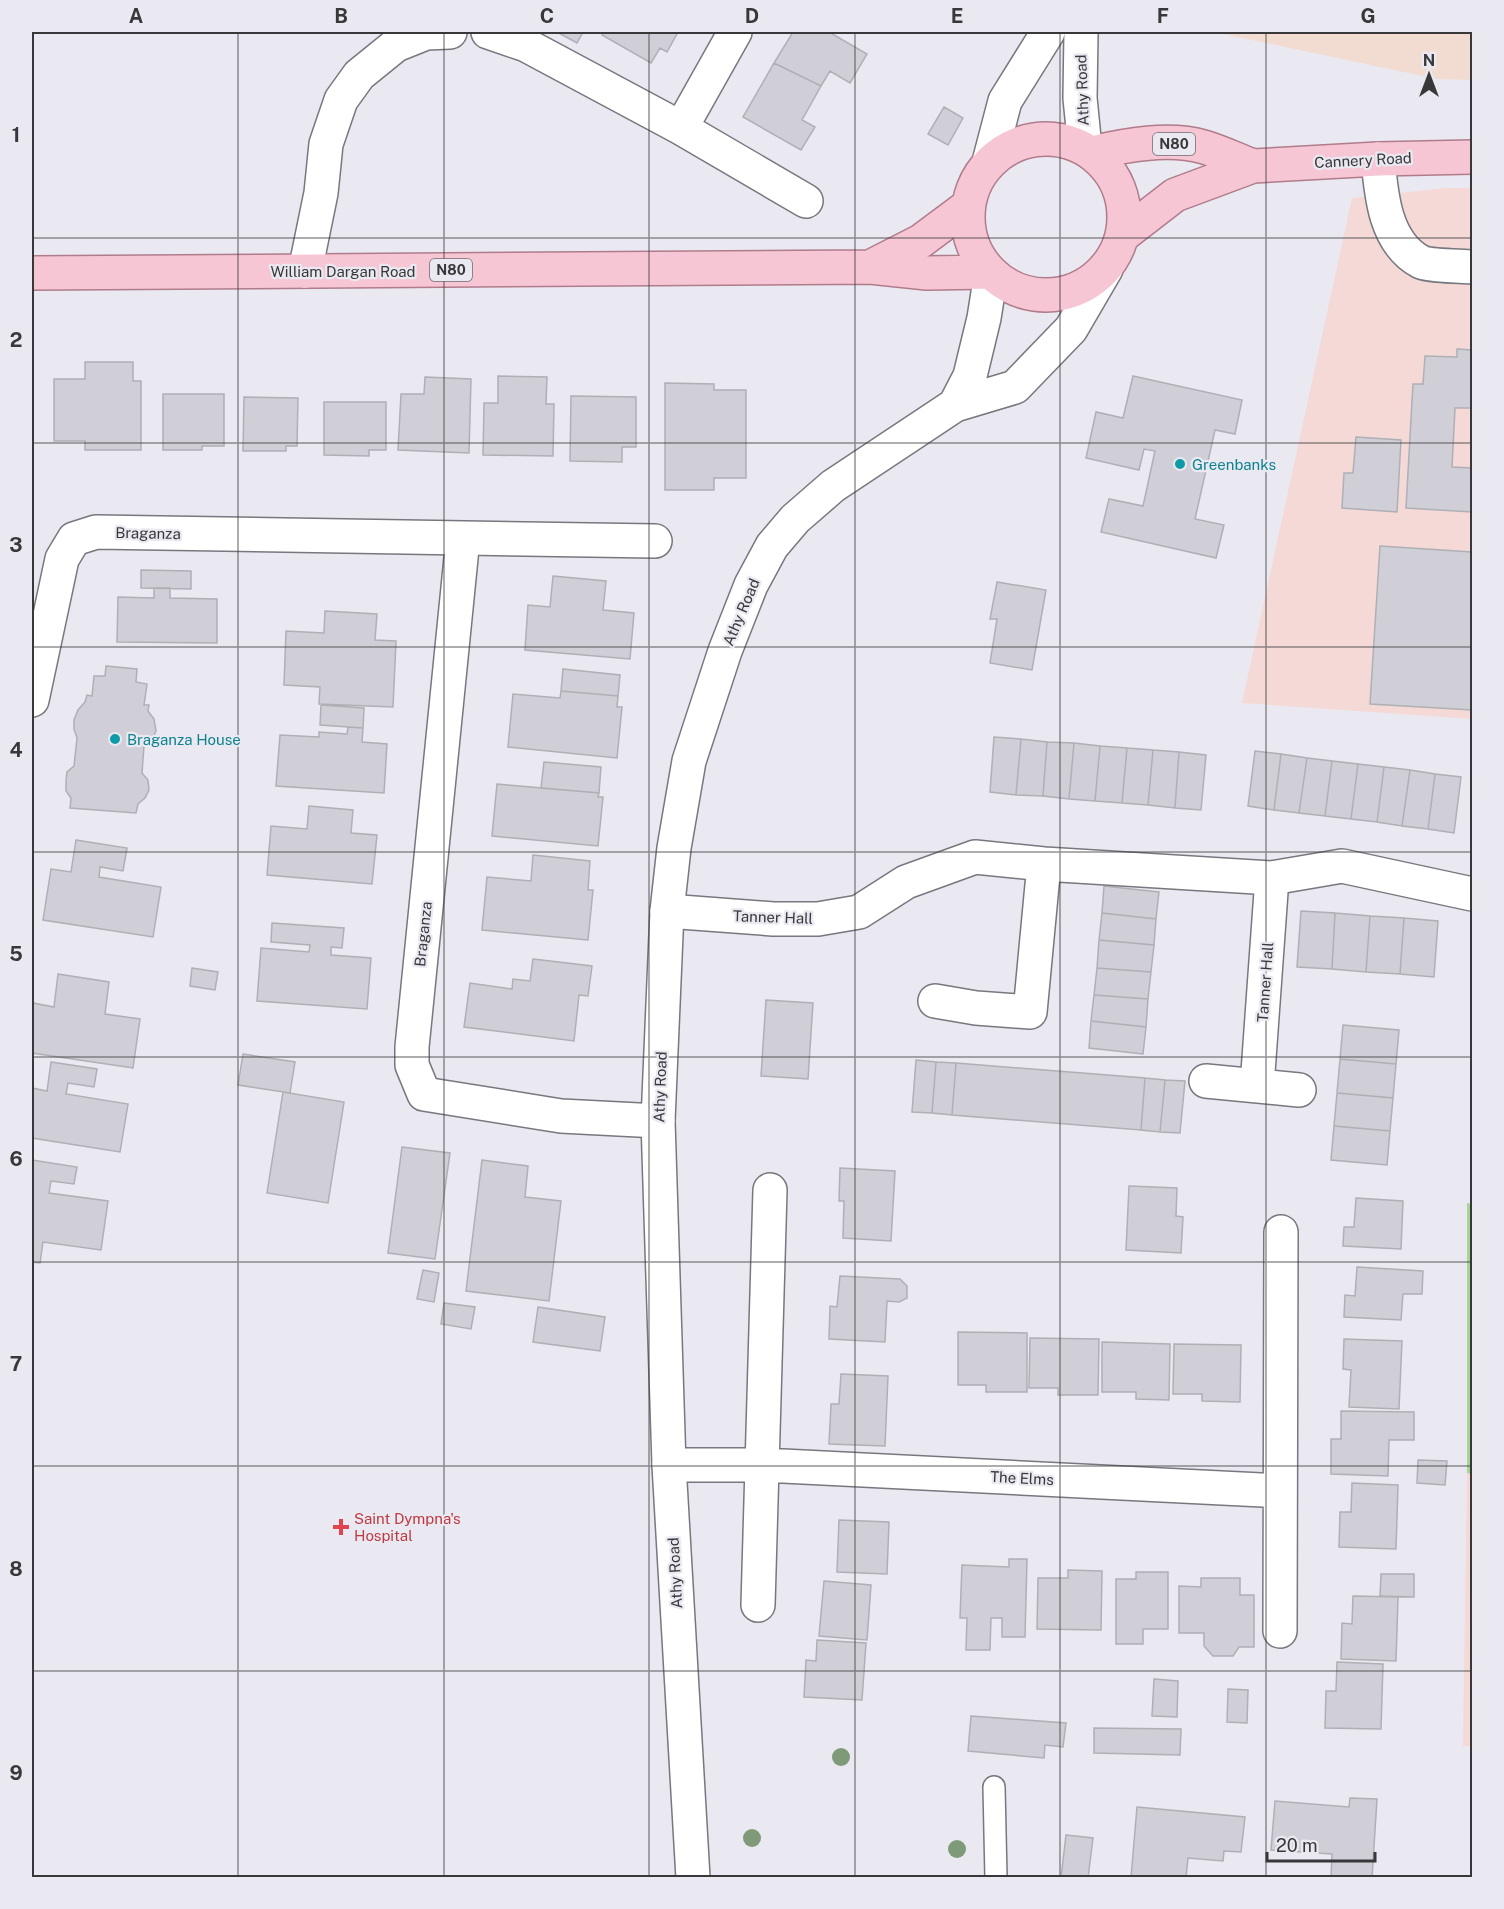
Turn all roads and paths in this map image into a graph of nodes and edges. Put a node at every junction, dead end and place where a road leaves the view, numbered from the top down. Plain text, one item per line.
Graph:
1 (450, 32) edge
2 (488, 32) edge
3 (735, 32) edge
4 (1048, 32) edge
5 (1081, 32) edge
6 (398, 38) edge
7 (681, 128) junction
8 (1088, 151) junction
9 (1473, 157) edge
10 (1378, 159) junction
11 (989, 162) junction
12 (1253, 166) junction
13 (806, 201) dead end
14 (968, 206) junction
15 (1122, 236) junction
16 (870, 267) junction
17 (1473, 267) edge
18 (1106, 269) junction
19 (305, 271) junction
20 (32, 273) edge
21 (991, 273) junction
22 (955, 405) junction
23 (464, 538) junction
24 (655, 541) dead end
25 (32, 700) edge
26 (1044, 864) junction
27 (1272, 878) junction
28 (1473, 894) edge
29 (667, 912) junction
30 (935, 1001) dead end
31 (1206, 1082) dead end
32 (1257, 1086) junction
33 (1299, 1090) dead end
34 (658, 1121) junction
35 (770, 1190) dead end
36 (1281, 1232) dead end
37 (669, 1465) junction
38 (763, 1465) junction
39 (1280, 1491) junction
40 (758, 1605) dead end
41 (1280, 1630) dead end
42 (994, 1787) dead end
43 (693, 1878) edge
44 (996, 1878) edge

1 - 6 street
2 - 7 street
3 - 7 street
4 - 11 street
5 - 8 street, Athy Road
6 - 19 street
7 - 13 street
8 - 11 main road, N80
8 - 12 main road, Cannery Road / N80
8 - 15 main road, N80
9 - 10 main road, Cannery Road / N80
10 - 12 main road, Cannery Road / N80
10 - 17 street
11 - 14 main road, N80
12 - 15 main road, Cannery Road / N80
14 - 16 main road, William Dargan Road / N80
14 - 21 main road, N80
15 - 18 main road, N80
16 - 19 main road, William Dargan Road / N80
16 - 21 main road, William Dargan Road / N80
18 - 21 main road, N80
18 - 22 street, Athy Road
19 - 20 main road, William Dargan Road / N80
21 - 22 street, Athy Road
22 - 29 street, Athy Road
23 - 24 street, Braganza
23 - 25 street, Braganza
23 - 34 street, Braganza
26 - 27 street, Tanner Hall
26 - 29 street, Tanner Hall
26 - 30 street
27 - 28 street, Tanner Hall
27 - 32 street, Tanner Hall
29 - 34 street, Athy Road
31 - 32 street
32 - 33 street
34 - 37 street, Athy Road
35 - 38 street
36 - 39 street
37 - 38 street, The Elms
37 - 43 street, Athy Road
38 - 39 street, The Elms
38 - 40 street
39 - 41 street
42 - 44 lane

